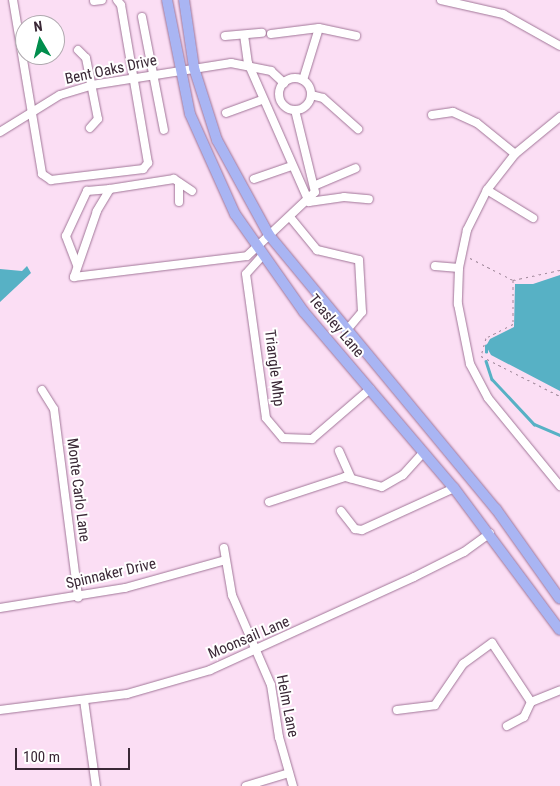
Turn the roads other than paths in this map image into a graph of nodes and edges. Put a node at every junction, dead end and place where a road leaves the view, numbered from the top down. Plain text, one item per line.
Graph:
1 (13, 0) edge
2 (117, 0) edge
3 (167, 0) edge
4 (184, 0) edge
5 (441, 0) edge
6 (142, 18) dead end
7 (320, 28) junction
8 (244, 35) junction
9 (225, 36) dead end
10 (356, 36) dead end
11 (560, 46) edge
12 (78, 50) dead end
13 (248, 63) junction
14 (194, 68) junction
15 (178, 70) junction
16 (154, 74) junction
17 (134, 78) junction
18 (303, 80) junction
19 (284, 83) junction
20 (92, 85) junction
21 (311, 95) junction
22 (262, 100) junction
23 (32, 110) junction
24 (295, 110) junction
25 (226, 113) dead end
26 (432, 115) dead end
27 (560, 117) edge
28 (90, 128) dead end
29 (358, 129) dead end
30 (164, 130) dead end
31 (0, 132) edge
32 (515, 154) junction
33 (291, 166) junction
34 (356, 168) dead end
35 (254, 179) dead end
36 (179, 183) junction
37 (316, 185) junction
38 (110, 188) junction
39 (488, 190) junction
40 (192, 191) dead end
41 (369, 199) dead end
42 (179, 202) dead end
43 (309, 202) junction
44 (290, 217) junction
45 (533, 218) dead end
46 (269, 235) junction
47 (257, 246) junction
48 (263, 255) junction
49 (77, 265) junction
50 (435, 266) dead end
51 (459, 268) junction
52 (346, 331) junction
53 (370, 389) junction
54 (42, 390) dead end
55 (339, 451) dead end
56 (424, 452) junction
57 (351, 478) junction
58 (560, 486) edge
59 (454, 488) junction
60 (269, 502) dead end
61 (341, 511) dead end
62 (490, 533) junction
63 (224, 548) dead end
64 (225, 560) junction
65 (78, 598) junction
66 (560, 599) edge
67 (0, 608) edge
68 (560, 630) edge
69 (258, 651) junction
70 (560, 690) edge
71 (84, 700) junction
72 (531, 702) junction
73 (0, 710) edge
74 (397, 710) dead end
75 (507, 726) dead end
76 (289, 773) junction
77 (96, 786) edge
78 (246, 786) edge
79 (293, 786) edge

1 - 23 street
2 - 17 street
3 - 15 main road, Teasley Lane
4 - 14 main road, Teasley Lane
5 - 11 street
6 - 16 street
7 - 8 street
7 - 10 street
7 - 18 street
8 - 9 street
8 - 13 street
12 - 20 street
13 - 14 street, Bent Oaks Drive
13 - 19 street
13 - 22 street
14 - 15 street, Bent Oaks Drive
14 - 46 main road, Teasley Lane
15 - 16 street, Bent Oaks Drive
15 - 47 main road, Teasley Lane
16 - 17 street, Bent Oaks Drive
16 - 30 street
17 - 20 street, Bent Oaks Drive
17 - 23 street
18 - 19 street
18 - 21 street
19 - 24 street
20 - 23 street, Bent Oaks Drive
20 - 28 street
21 - 24 street
21 - 29 street
22 - 25 street
22 - 33 street
23 - 31 street, Bent Oaks Drive
24 - 37 street
26 - 32 street
27 - 32 street
32 - 39 street
33 - 35 street
33 - 43 street
34 - 37 street
36 - 38 street
36 - 40 street
36 - 42 street
37 - 43 street
38 - 49 street
38 - 49 street
39 - 45 street
39 - 51 street
41 - 43 street
43 - 44 street
44 - 46 street
44 - 52 street
46 - 47 street
46 - 52 main road, Teasley Lane
47 - 48 main road, Teasley Lane
47 - 49 street
48 - 53 main road, Teasley Lane
48 - 53 street, Triangle Mhp
50 - 51 street
51 - 58 street
52 - 66 main road, Teasley Lane
53 - 56 main road, Teasley Lane
54 - 65 street, Monte Carlo Lane
55 - 57 street
56 - 57 street
56 - 59 main road, Teasley Lane
57 - 60 street
59 - 61 street
59 - 62 main road, Teasley Lane
62 - 68 main road, Teasley Lane
62 - 69 street, Moonsail Lane
63 - 64 street, Helm Lane
64 - 65 street, Spinnaker Drive
64 - 69 street, Helm Lane
65 - 67 street, Spinnaker Drive
69 - 71 street, Moonsail Lane
69 - 76 street, Helm Lane
70 - 72 street
71 - 73 street, Moonsail Lane
71 - 77 street
72 - 74 street
72 - 75 street
76 - 78 street
76 - 79 street, Helm Lane

